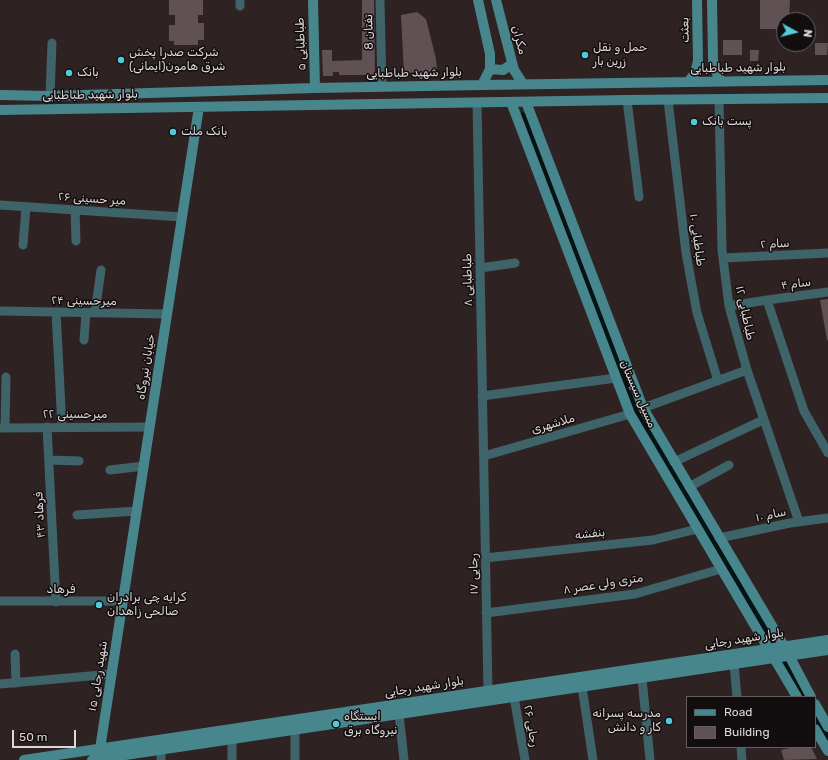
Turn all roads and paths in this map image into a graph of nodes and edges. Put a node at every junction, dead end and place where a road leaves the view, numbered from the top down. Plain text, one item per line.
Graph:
1 (312, 0) edge
2 (380, 0) edge
3 (478, 0) edge
4 (496, 0) edge
5 (697, 0) edge
6 (712, 0) edge
7 (52, 43) dead end
8 (713, 60) junction
9 (698, 61) junction
10 (512, 64) junction
11 (490, 69) junction
12 (828, 80) edge
13 (721, 81) junction
14 (626, 82) junction
15 (688, 82) junction
16 (524, 84) junction
17 (482, 85) junction
18 (382, 87) junction
19 (315, 88) junction
20 (0, 95) edge
21 (50, 96) junction
22 (828, 98) edge
23 (719, 99) junction
24 (628, 100) junction
25 (668, 100) junction
26 (511, 102) junction
27 (526, 102) junction
28 (477, 103) junction
29 (199, 107) junction
30 (0, 110) edge
31 (640, 197) dead end
32 (0, 205) edge
33 (26, 207) junction
34 (75, 210) junction
35 (182, 218) junction
36 (76, 241) dead end
37 (23, 246) dead end
38 (828, 253) edge
39 (723, 258) junction
40 (515, 263) dead end
41 (480, 268) junction
42 (101, 270) dead end
43 (828, 292) edge
44 (767, 300) junction
45 (729, 306) junction
46 (0, 311) edge
47 (56, 312) junction
48 (90, 313) junction
49 (167, 314) junction
50 (84, 340) dead end
51 (746, 370) junction
52 (6, 377) dead end
53 (616, 378) junction
54 (718, 381) junction
55 (482, 396) junction
56 (643, 408) junction
57 (630, 414) junction
58 (763, 420) junction
59 (47, 427) junction
60 (62, 427) junction
61 (150, 427) junction
62 (2, 428) edge
63 (828, 453) edge
64 (484, 456) junction
65 (49, 460) junction
66 (79, 461) dead end
67 (674, 462) junction
68 (729, 465) dead end
69 (144, 466) junction
70 (110, 470) dead end
71 (689, 487) junction
72 (137, 511) junction
73 (76, 515) dead end
74 (828, 518) edge
75 (800, 522) junction
76 (697, 529) junction
77 (719, 538) junction
78 (485, 558) junction
79 (721, 569) junction
80 (0, 601) edge
81 (123, 601) junction
82 (56, 602) junction
83 (486, 613) junction
84 (118, 631) joint
85 (828, 640) edge
86 (784, 646) junction
87 (769, 648) junction
88 (828, 650) edge
89 (15, 654) dead end
90 (789, 656) junction
91 (774, 658) junction
92 (734, 664) junction
93 (112, 674) junction
94 (642, 678) junction
95 (16, 683) junction
96 (0, 684) edge
97 (582, 687) junction
98 (488, 690) junction
99 (737, 696) edge
100 (796, 696) edge
101 (810, 696) edge
102 (514, 697) junction
103 (816, 706) edge
104 (398, 709) junction
105 (828, 728) edge
106 (295, 730) junction
107 (816, 730) edge
108 (232, 739) junction
109 (826, 744) edge
110 (100, 748) junction
111 (741, 748) edge
112 (161, 755) edge
113 (116, 758) edge
114 (24, 760) edge
115 (92, 760) edge
116 (232, 760) edge
117 (295, 760) edge
118 (404, 760) edge
119 (525, 760) edge
120 (593, 760) edge
121 (650, 760) edge
122 (742, 760) edge

1 - 19 main road, طباطبایی ۵
2 - 18 street, تفتان 8
3 - 11 main road
4 - 10 main road, مکران
5 - 9 main road, بعثت
6 - 8 main road
7 - 21 street
8 - 9 main road
8 - 13 main road
9 - 15 main road, بعثت
10 - 11 main road
10 - 16 main road, مکران
11 - 17 main road
12 - 13 main road, بلوار شهید طباطبایی
13 - 15 main road, بلوار شهید طباطبایی
14 - 15 main road, بلوار شهید طباطبایی
14 - 16 main road, بلوار شهید طباطبایی
14 - 24 main road
16 - 17 main road, بلوار شهید طباطبایی
17 - 18 main road, بلوار شهید طباطبایی
18 - 19 main road, بلوار شهید طباطبایی
19 - 21 main road, بلوار شهید طباطبایی
20 - 21 main road, بلوار شهید طباطبایی
22 - 23 main road, بلوار شهید طباطبایی
23 - 25 main road, بلوار شهید طباطبایی
23 - 39 street, طباطبایی ۱۲
24 - 25 main road, بلوار شهید طباطبایی
24 - 27 main road, بلوار شهید طباطبایی
24 - 31 street
25 - 54 street, طباطبایی ۱۰
26 - 27 main road, بلوار شهید طباطبایی
26 - 28 main road, بلوار شهید طباطبایی
26 - 53 main road, مسیل سیستان
27 - 56 main road, مسیل سیستان
28 - 29 main road, بلوار شهید طباطبایی
28 - 41 street, طباطبایی ۸
29 - 30 main road, بلوار شهید طباطبایی
29 - 35 main road, خیابان نیروگاه
32 - 33 street, میر حسینی ۲۶
33 - 34 street, میر حسینی ۲۶
33 - 37 street
34 - 35 street, میر حسینی ۲۶
34 - 36 street
35 - 49 main road, خیابان نیروگاه
38 - 39 street, سام ۲
39 - 45 street, طباطبایی ۱۲
40 - 41 street
41 - 55 street, طباطبایی ۸
42 - 48 street
43 - 44 street, سام ۴
44 - 45 street, سام ۴
44 - 63 street
45 - 51 street, طباطبایی ۱۲
46 - 47 street, میرحسینی ۲۴
47 - 48 street, میرحسینی ۲۴
47 - 60 street
48 - 49 street, میرحسینی ۲۴
48 - 50 street
49 - 61 main road, خیابان نیروگاه
51 - 54 street
51 - 58 street, طباطبایی ۱۲
52 - 62 street
53 - 55 street
53 - 57 main road, مسیل سیستان
54 - 56 street
55 - 64 street, طباطبایی ۸
56 - 67 main road, مسیل سیستان
57 - 64 street, ملاشهری
57 - 76 main road, مسیل سیستان
58 - 67 street
58 - 75 street, طباطبایی ۱۲
59 - 60 street, میرحسینی ۲۲
59 - 62 street, میرحسینی ۲۲
59 - 65 street, فرهاد ۴۳
60 - 61 street, میرحسینی ۲۲
61 - 69 main road, خیابان نیروگاه
64 - 78 street, رجایی ۱۷
65 - 66 street
65 - 82 street, فرهاد ۴۳
67 - 71 main road, مسیل سیستان
68 - 71 street
69 - 70 street
69 - 72 main road, خیابان نیروگاه
71 - 77 main road, مسیل سیستان
72 - 73 street
72 - 81 main road, خیابان نیروگاه
74 - 75 street, سام ۱۰
75 - 77 street, سام ۱۰
76 - 78 street, بنفشه
76 - 79 main road, مسیل سیستان
77 - 86 main road, مسیل سیستان
78 - 83 street, رجایی ۱۷
79 - 83 street, ۸ متری ولی عصر
79 - 87 main road, مسیل سیستان
80 - 82 street, فرهاد
81 - 82 street, فرهاد
81 - 84 main road, خیابان نیروگاه
83 - 98 street, رجایی ۱۷
84 - 93 main road, شهید رجایی ۱۵
85 - 86 main road, بلوار شهید رجایی
86 - 87 main road, بلوار شهید رجایی
86 - 90 main road, مسیل سیستان
87 - 91 main road, مسیل سیستان
87 - 98 main road, بلوار شهید رجایی
88 - 90 main road, بلوار شهید رجایی
89 - 95 street
90 - 91 main road, بلوار شهید رجایی
90 - 101 main road, مسیل سیستان
91 - 92 main road, بلوار شهید رجایی
91 - 100 main road, مسیل سیستان
92 - 94 main road, بلوار شهید رجایی
92 - 99 street
93 - 95 street
93 - 110 main road, شهید رجایی ۱۵
94 - 97 main road, بلوار شهید رجایی
94 - 121 street
95 - 96 street
97 - 102 main road, بلوار شهید رجایی
97 - 120 street
98 - 104 main road, بلوار شهید رجایی
102 - 104 main road, بلوار شهید رجایی
102 - 119 street, رجایی ۲۶
103 - 105 main road
104 - 106 main road, بلوار شهید رجایی
104 - 110 main road, بلوار شهید رجایی
104 - 118 street
106 - 108 main road, بلوار شهید رجایی
106 - 117 street
107 - 109 main road
108 - 112 main road, بلوار شهید رجایی
108 - 116 street
110 - 114 main road, بلوار شهید رجایی
111 - 122 street
112 - 113 main road, بلوار شهید رجایی
113 - 115 main road, بلوار شهید رجایی

